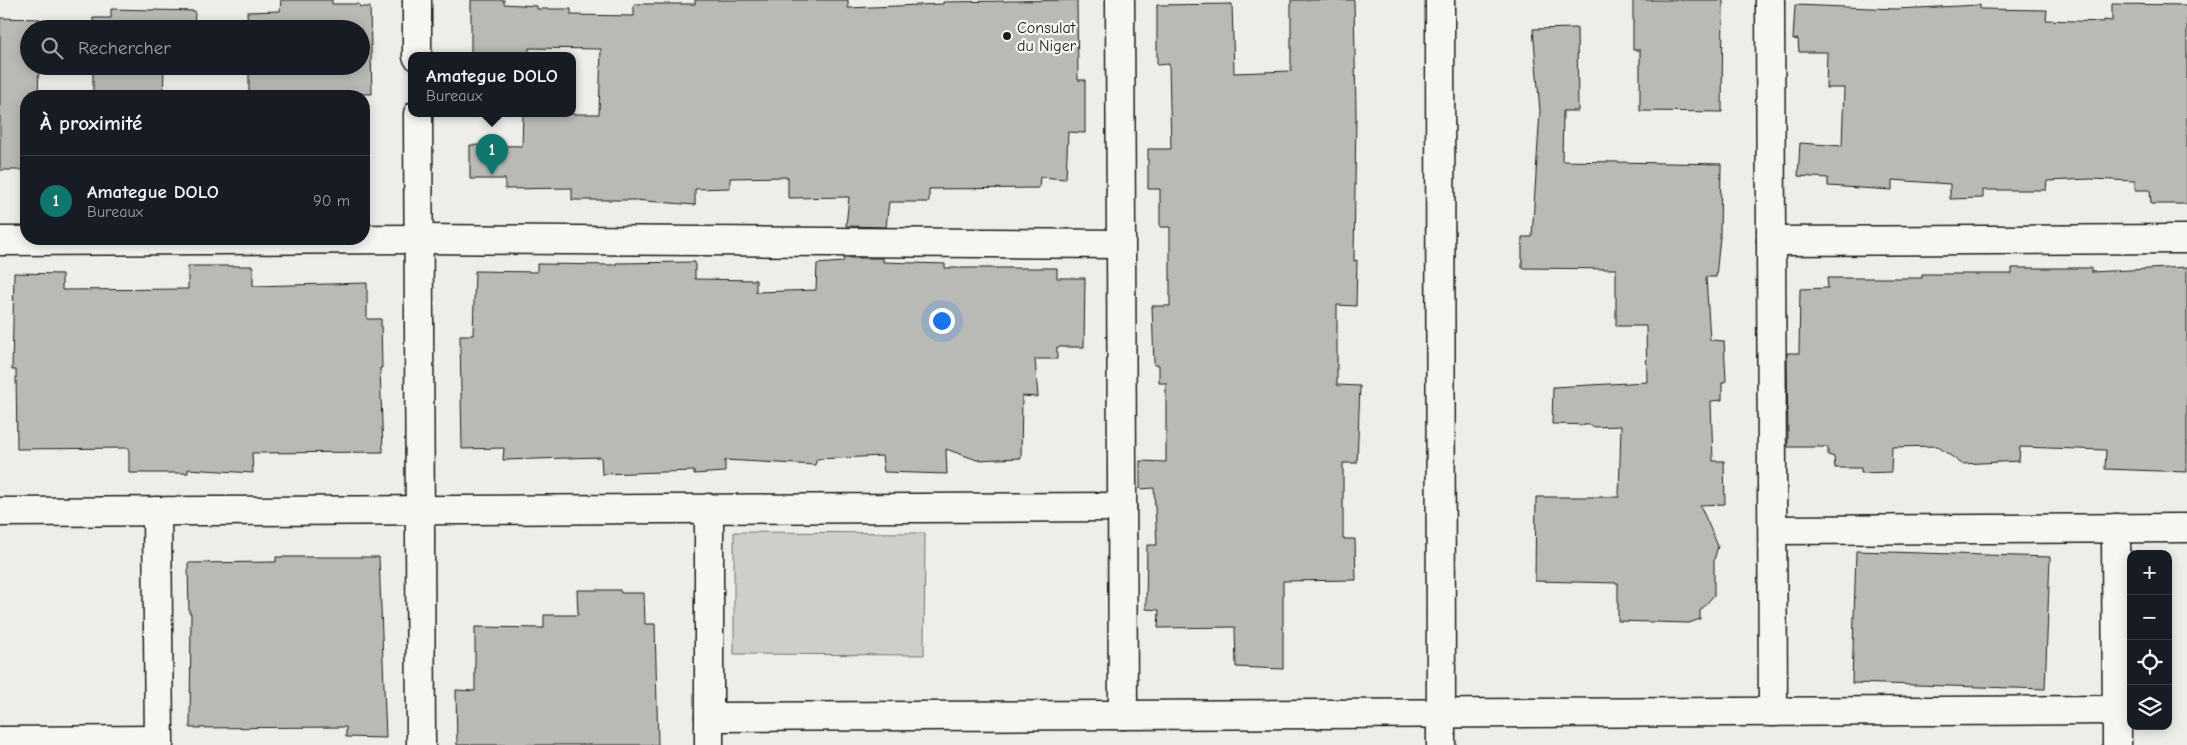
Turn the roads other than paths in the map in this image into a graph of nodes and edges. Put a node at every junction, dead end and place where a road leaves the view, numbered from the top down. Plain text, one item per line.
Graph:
1 (417, 0) edge
2 (1120, 0) edge
3 (1440, 0) edge
4 (1770, 0) edge
5 (417, 52) edge
6 (418, 117) edge
7 (370, 239) edge
8 (418, 239) junction
9 (2187, 239) edge
10 (0, 241) edge
11 (20, 241) edge
12 (1771, 241) junction
13 (1120, 244) junction
14 (1122, 507) junction
15 (709, 508) junction
16 (420, 510) junction
17 (157, 511) junction
18 (0, 512) edge
19 (2116, 528) junction
20 (2187, 528) edge
21 (1773, 530) junction
22 (2117, 710) junction
23 (1773, 712) junction
24 (1441, 713) junction
25 (1123, 715) junction
26 (709, 717) junction
27 (0, 741) edge
28 (158, 742) edge
29 (421, 745) edge
30 (709, 745) edge
31 (1441, 745) edge
32 (2117, 745) edge

1 - 5 street
2 - 13 street
3 - 24 street
4 - 12 street
6 - 8 street
7 - 8 street
8 - 13 street
8 - 16 street
9 - 12 street
10 - 11 street
12 - 21 street
13 - 14 street
14 - 15 street
14 - 25 street
15 - 16 street
15 - 26 street
16 - 17 street
16 - 29 street
17 - 18 street
17 - 28 street
19 - 20 street
19 - 21 street
19 - 22 street
21 - 23 street
22 - 23 street
22 - 32 street
23 - 24 street
24 - 25 street
24 - 31 street
25 - 26 street
26 - 30 street
27 - 28 street

